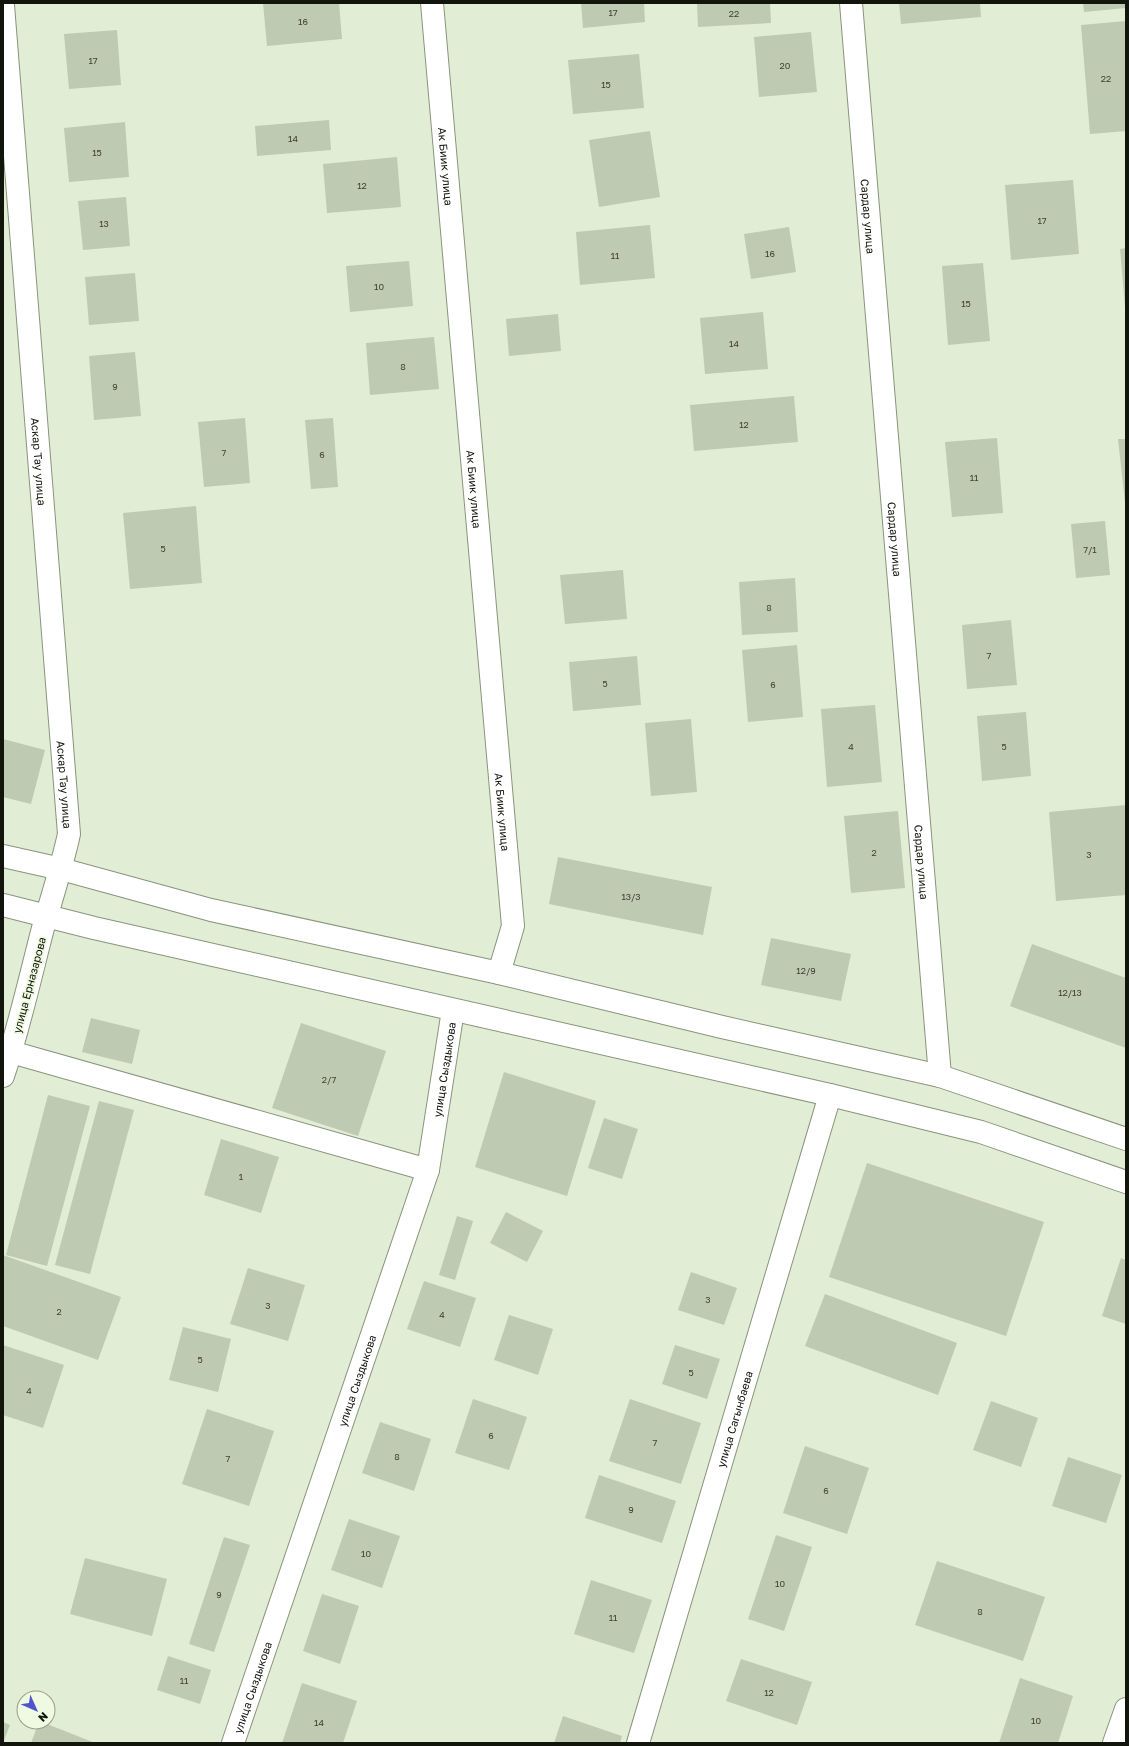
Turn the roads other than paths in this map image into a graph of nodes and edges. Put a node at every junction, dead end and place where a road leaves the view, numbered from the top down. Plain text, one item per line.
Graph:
1 (432, 3) edge
2 (851, 3) edge
3 (3, 5) edge
4 (3, 856) edge
5 (61, 869) junction
6 (3, 905) edge
7 (47, 916) junction
8 (499, 973) junction
9 (453, 1010) junction
10 (11, 1052) junction
11 (3, 1076) edge
12 (940, 1076) junction
13 (830, 1095) junction
14 (1126, 1139) edge
15 (428, 1170) junction
16 (1126, 1182) edge
17 (1126, 1709) edge
18 (233, 1743) edge
19 (638, 1743) edge
20 (1114, 1743) edge

1 - 8 main road, Ак Биик улица
2 - 12 main road, Сардар улица
3 - 5 main road, Аскар Тау улица
4 - 5 main road
5 - 7 main road, Аскар Тау улица
5 - 8 main road
6 - 7 main road
7 - 9 main road
7 - 10 main road, улица Ерназарова
8 - 12 main road
9 - 13 main road
9 - 15 main road, улица Сыздыкова
10 - 11 main road, улица Ерназарова
10 - 15 main road
12 - 14 main road
13 - 16 main road
13 - 19 main road, улица Сагынбаева
15 - 18 main road, улица Сыздыкова
17 - 20 main road

